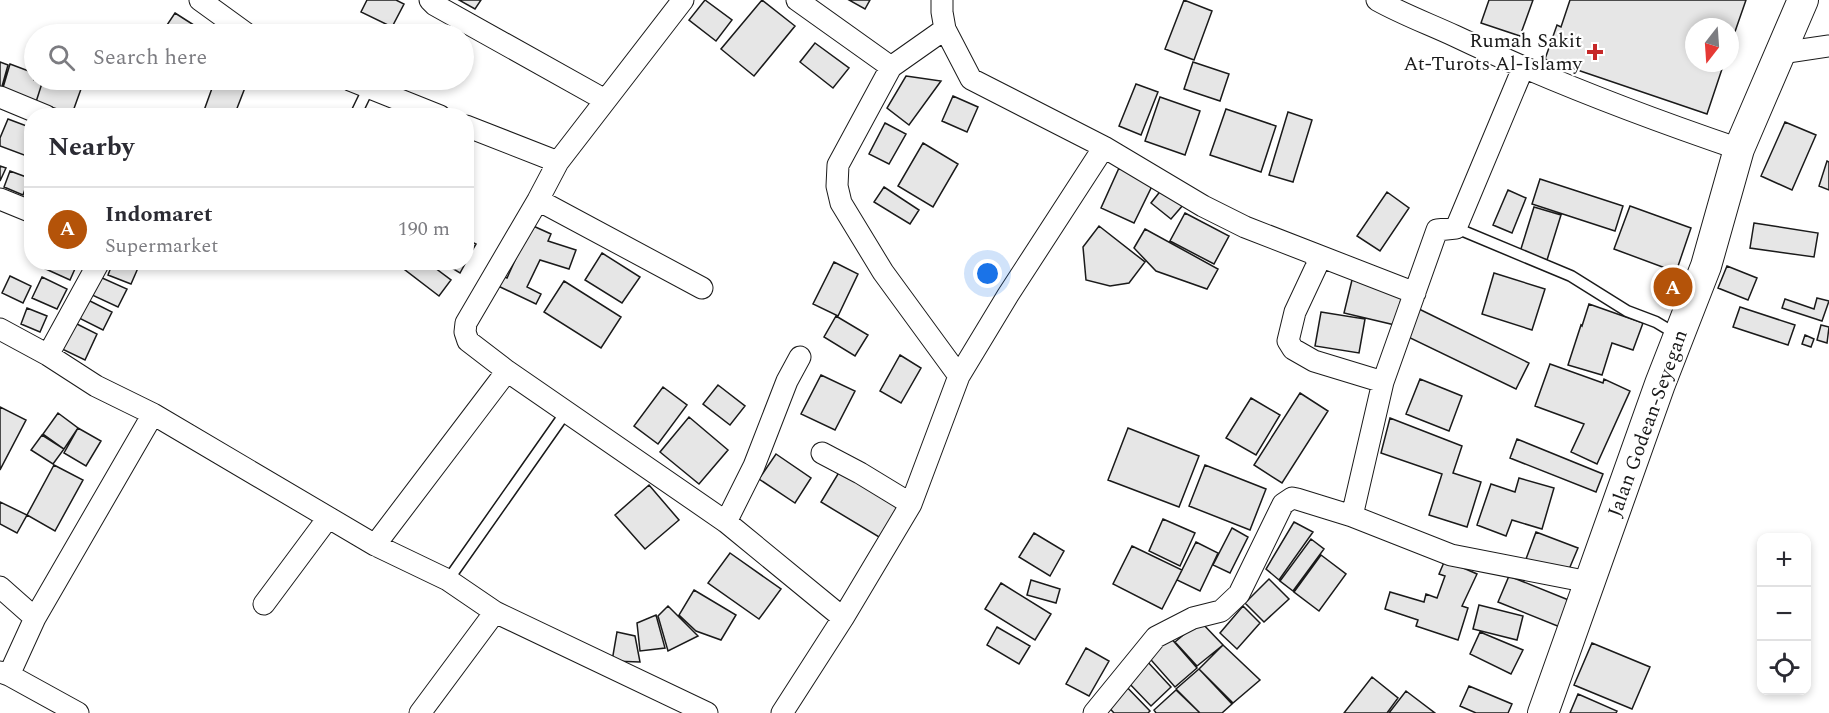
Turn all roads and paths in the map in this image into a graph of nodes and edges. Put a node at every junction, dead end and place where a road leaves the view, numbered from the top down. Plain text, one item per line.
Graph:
1 (200, 0) edge
2 (430, 0) edge
3 (683, 0) edge
4 (797, 0) edge
5 (942, 0) edge
6 (1803, 0) edge
7 (1382, 1) edge
8 (233, 24) edge
9 (471, 24) edge
10 (474, 26) edge
11 (945, 29) junction
12 (1829, 46) edge
13 (1781, 53) junction
14 (891, 67) junction
15 (1523, 68) junction
16 (358, 90) edge
17 (376, 90) edge
18 (0, 97) edge
19 (606, 100) junction
20 (27, 108) edge
21 (356, 108) edge
22 (420, 108) edge
23 (474, 129) edge
24 (1104, 147) junction
25 (1739, 149) junction
26 (558, 162) junction
27 (0, 199) edge
28 (538, 200) junction
29 (24, 209) edge
30 (1456, 228) junction
31 (1316, 255) junction
32 (95, 270) edge
33 (702, 288) dead end
34 (1416, 293) junction
35 (0, 329) edge
36 (1679, 335) junction
37 (48, 355) junction
38 (800, 357) dead end
39 (507, 371) junction
40 (959, 376) junction
41 (1383, 382) junction
42 (567, 412) junction
43 (153, 414) junction
44 (822, 453) dead end
45 (911, 504) junction
46 (1352, 516) junction
47 (328, 518) junction
48 (726, 522) junction
49 (375, 545) junction
50 (448, 580) junction
51 (1589, 582) junction
52 (0, 587) edge
53 (264, 604) dead end
54 (495, 612) junction
55 (35, 618) junction
56 (843, 618) junction
57 (4, 673) edge
58 (78, 713) edge
59 (420, 713) edge
60 (707, 713) edge
61 (782, 713) edge
62 (1094, 713) edge
63 (1543, 713) edge

1 - 8 street
2 - 9 street
3 - 19 street
4 - 14 street
5 - 11 street
6 - 13 main road, Jalan Godean-Seyegan
7 - 15 street
10 - 19 street
11 - 14 street
11 - 24 street
12 - 13 street
13 - 25 main road, Jalan Godean-Seyegan
14 - 40 street
15 - 25 street
15 - 30 street
16 - 21 lane
17 - 22 street
18 - 20 street
19 - 26 street
23 - 26 street
24 - 31 street
24 - 40 street
25 - 36 main road, Jalan Godean-Seyegan
26 - 28 street
27 - 29 street
28 - 33 street
28 - 39 street
30 - 34 street
30 - 36 lane
31 - 34 street
31 - 41 street
32 - 37 street
34 - 41 street
35 - 37 street
36 - 51 main road, Jalan Godean-Seyegan
37 - 43 street
38 - 48 street
39 - 42 street
39 - 49 street
40 - 45 street
41 - 46 street
42 - 48 street
42 - 50 lane
43 - 47 street
43 - 55 street
44 - 45 street
45 - 56 street
46 - 51 street
46 - 62 street
47 - 49 street
47 - 53 street
48 - 56 street
49 - 50 street
50 - 54 street
51 - 63 main road, Jalan Godean-Seyegan
52 - 55 street
54 - 59 street
54 - 60 street
55 - 57 street
56 - 61 street
57 - 58 street

